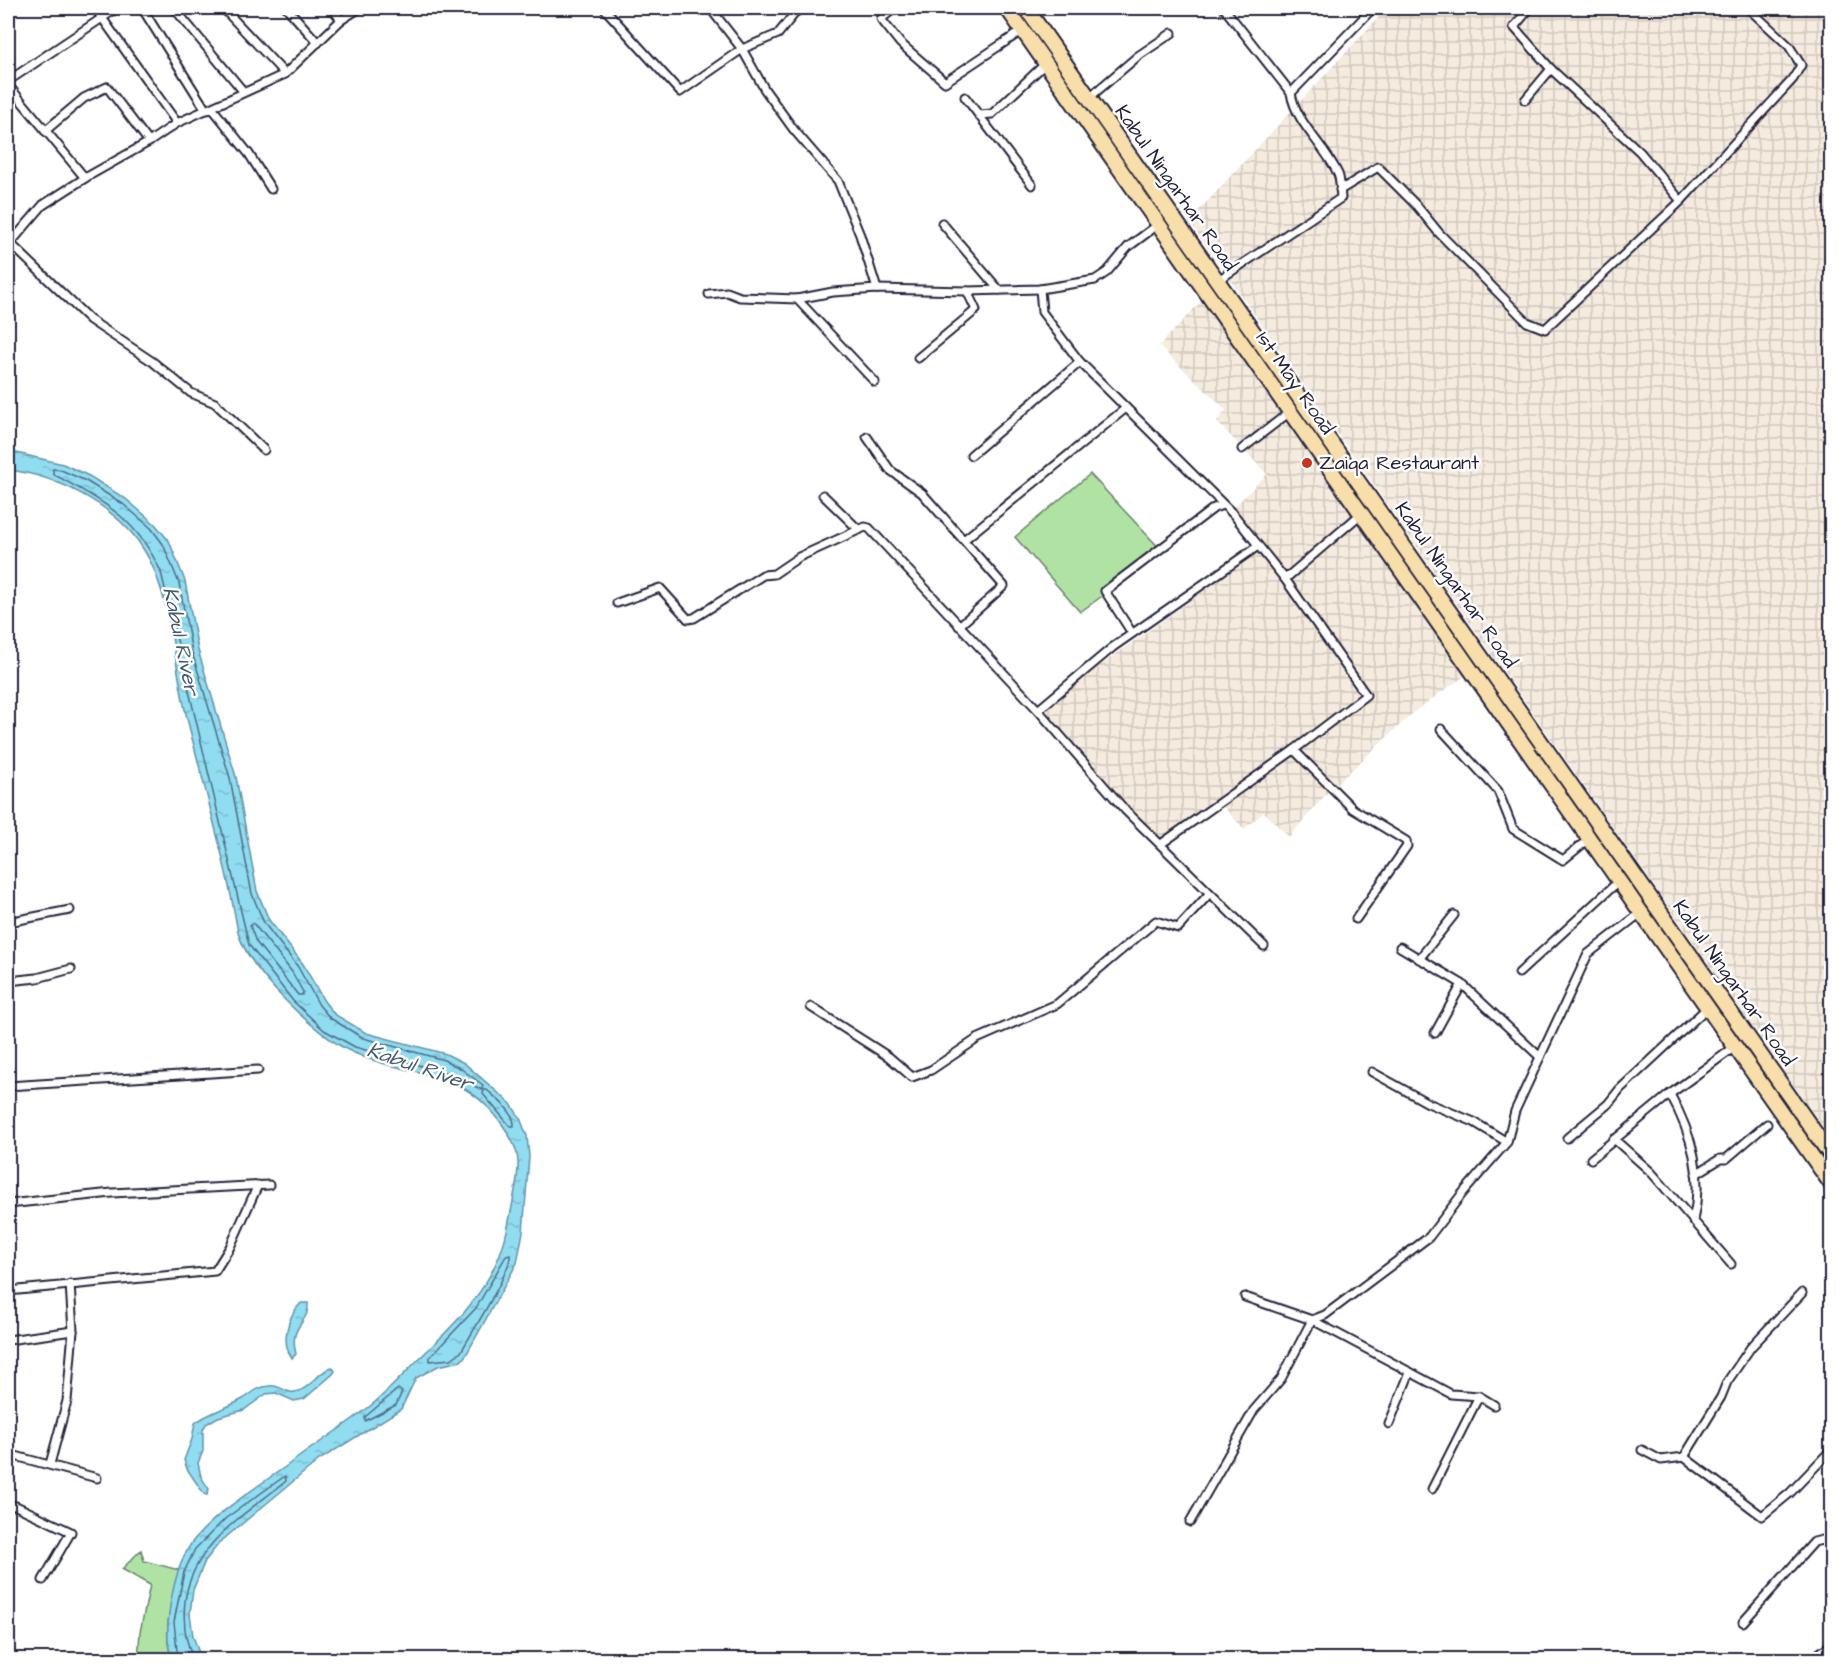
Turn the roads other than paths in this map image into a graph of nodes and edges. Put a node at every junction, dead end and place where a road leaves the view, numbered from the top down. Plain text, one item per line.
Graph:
1 (95, 8) edge
2 (117, 8) edge
3 (142, 8) edge
4 (174, 8) edge
5 (224, 8) edge
6 (287, 8) edge
7 (332, 8) edge
8 (360, 8) edge
9 (604, 8) edge
10 (710, 8) edge
11 (799, 8) edge
12 (895, 8) edge
13 (1007, 8) edge
14 (1026, 8) edge
15 (1224, 8) edge
16 (1373, 8) edge
17 (1530, 8) edge
18 (1748, 8) edge
19 (101, 18) junction
20 (342, 20) junction
21 (1023, 30) junction
22 (1172, 33) dead end
23 (318, 43) junction
24 (742, 49) junction
25 (1047, 62) junction
26 (1551, 69) junction
27 (285, 74) junction
28 (8, 83) edge
29 (243, 91) junction
30 (1291, 93) junction
31 (965, 97) dead end
32 (1090, 97) junction
33 (1525, 100) dead end
34 (206, 110) junction
35 (980, 115) junction
36 (177, 123) junction
37 (45, 131) junction
38 (149, 142) junction
39 (84, 178) junction
40 (1032, 185) dead end
41 (271, 189) dead end
42 (1340, 190) junction
43 (1681, 201) junction
44 (942, 223) dead end
45 (1159, 224) junction
46 (8, 243) edge
47 (1217, 281) junction
48 (877, 289) junction
49 (1040, 289) junction
50 (999, 290) junction
51 (967, 291) junction
52 (708, 294) dead end
53 (1208, 294) joint
54 (797, 299) junction
55 (918, 358) dead end
56 (1080, 362) junction
57 (875, 382) dead end
58 (1126, 408) junction
59 (1291, 411) junction
60 (867, 437) dead end
61 (1242, 449) dead end
62 (264, 450) dead end
63 (971, 455) dead end
64 (823, 495) dead end
65 (1223, 505) junction
66 (1362, 513) junction
67 (859, 530) junction
68 (965, 539) junction
69 (1258, 546) junction
70 (1285, 579) junction
71 (617, 603) dead end
72 (959, 626) junction
73 (1132, 633) junction
74 (1473, 670) joint
75 (1038, 710) junction
76 (1441, 729) dead end
77 (1293, 750) junction
78 (1590, 838) junction
79 (1161, 844) junction
80 (1620, 880) junction
81 (1209, 894) junction
82 (70, 910) dead end
83 (1642, 912) junction
84 (1454, 915) dead end
85 (1356, 919) dead end
86 (8, 922) edge
87 (1264, 946) dead end
88 (1400, 947) dead end
89 (1419, 959) junction
90 (71, 969) dead end
91 (1519, 973) dead end
92 (8, 981) edge
93 (1462, 984) junction
94 (811, 1007) dead end
95 (1708, 1007) junction
96 (1435, 1033) dead end
97 (1736, 1046) junction
98 (1540, 1057) junction
99 (258, 1070) dead end
100 (1372, 1072) dead end
101 (8, 1086) edge
102 (1670, 1094) junction
103 (1767, 1124) dead end
104 (1567, 1138) dead end
105 (1614, 1139) junction
106 (1507, 1142) junction
107 (1832, 1156) edge
108 (1591, 1159) dead end
109 (1696, 1174) junction
110 (258, 1185) junction
111 (268, 1185) dead end
112 (1832, 1185) edge
113 (8, 1204) edge
114 (1694, 1221) junction
115 (1731, 1264) dead end
116 (70, 1284) junction
117 (8, 1290) edge
118 (1802, 1293) dead end
119 (1245, 1297) dead end
120 (1312, 1320) junction
121 (73, 1331) junction
122 (8, 1340) edge
123 (1410, 1372) junction
124 (1479, 1396) junction
125 (1494, 1405) dead end
126 (1389, 1424) dead end
127 (1832, 1449) edge
128 (1642, 1450) dead end
129 (8, 1454) edge
130 (1684, 1457) junction
131 (50, 1464) junction
132 (97, 1478) dead end
133 (1432, 1489) dead end
134 (8, 1505) edge
135 (1190, 1522) dead end
136 (1832, 1547) edge
137 (43, 1580) dead end
138 (1743, 1622) dead end
139 (1832, 1644) edge
140 (1810, 1659) edge

1 - 19 street
2 - 19 street
3 - 34 street
4 - 29 street
5 - 27 street
6 - 23 street
7 - 20 street
8 - 20 street
9 - 24 street
10 - 24 street
11 - 24 street
12 - 21 street
13 - 21 highway, Kabul Ningarhar Road
14 - 32 highway, Kabul Ningarhar Road
15 - 30 street
16 - 30 street
17 - 26 street
18 - 43 street
19 - 28 street
19 - 36 street
20 - 23 street
21 - 25 highway, Kabul Ningarhar Road
22 - 32 street
23 - 27 street
24 - 48 street
25 - 35 street
25 - 45 highway, Kabul Ningarhar Road
26 - 33 street
26 - 43 street
27 - 29 street
28 - 37 street
29 - 34 street
30 - 42 street
31 - 35 street
32 - 47 highway, Kabul Ningarhar Road
34 - 36 street
34 - 41 street
35 - 40 street
36 - 38 street
37 - 38 street
37 - 39 street
38 - 39 street
39 - 46 street
42 - 43 street
42 - 47 street
44 - 50 street
45 - 49 street
45 - 53 highway, Kabul Ningarhar Road
46 - 62 street
47 - 107 highway, Kabul Ningarhar Road
48 - 51 street
48 - 54 street
49 - 50 street
49 - 56 street
50 - 51 street
51 - 55 street
52 - 54 street
53 - 59 highway, 1st May Road
54 - 57 street
56 - 58 street
56 - 63 street
58 - 65 street
58 - 68 street
59 - 61 street
59 - 66 highway, 1st May Road
60 - 68 street
64 - 67 street
65 - 69 street
65 - 73 street
66 - 70 street
66 - 74 highway, 1st May Road
67 - 71 street
67 - 72 street
68 - 72 street
69 - 70 street
69 - 73 street
70 - 77 street
72 - 75 street
73 - 75 street
74 - 78 highway, Kabul Ningarhar Road
75 - 79 street
76 - 78 street
77 - 79 street
77 - 85 street
78 - 80 highway, Kabul Ningarhar Road
79 - 81 street
80 - 83 highway, Kabul Ningarhar Road
80 - 91 street
81 - 87 street
81 - 94 street
82 - 86 street
83 - 95 highway, Kabul Ningarhar Road
83 - 98 street
84 - 89 street
88 - 89 street
89 - 93 street
90 - 92 street
93 - 96 street
93 - 98 street
95 - 97 highway, Kabul Ningarhar Road
95 - 104 street
97 - 102 street
97 - 112 highway, Kabul Ningarhar Road
98 - 106 street
99 - 101 street
100 - 106 street
102 - 105 street
102 - 109 street
103 - 109 street
105 - 108 street
105 - 114 street
106 - 120 street
109 - 114 street
110 - 111 street
110 - 113 street
110 - 116 street
114 - 115 street
116 - 117 street
116 - 121 street
118 - 130 street
119 - 120 street
120 - 123 street
120 - 135 street
121 - 122 street
121 - 131 street
123 - 124 street
123 - 126 street
124 - 125 street
124 - 133 street
127 - 130 street
128 - 130 street
129 - 131 street
131 - 132 street
134 - 137 street
136 - 138 street
139 - 140 street

